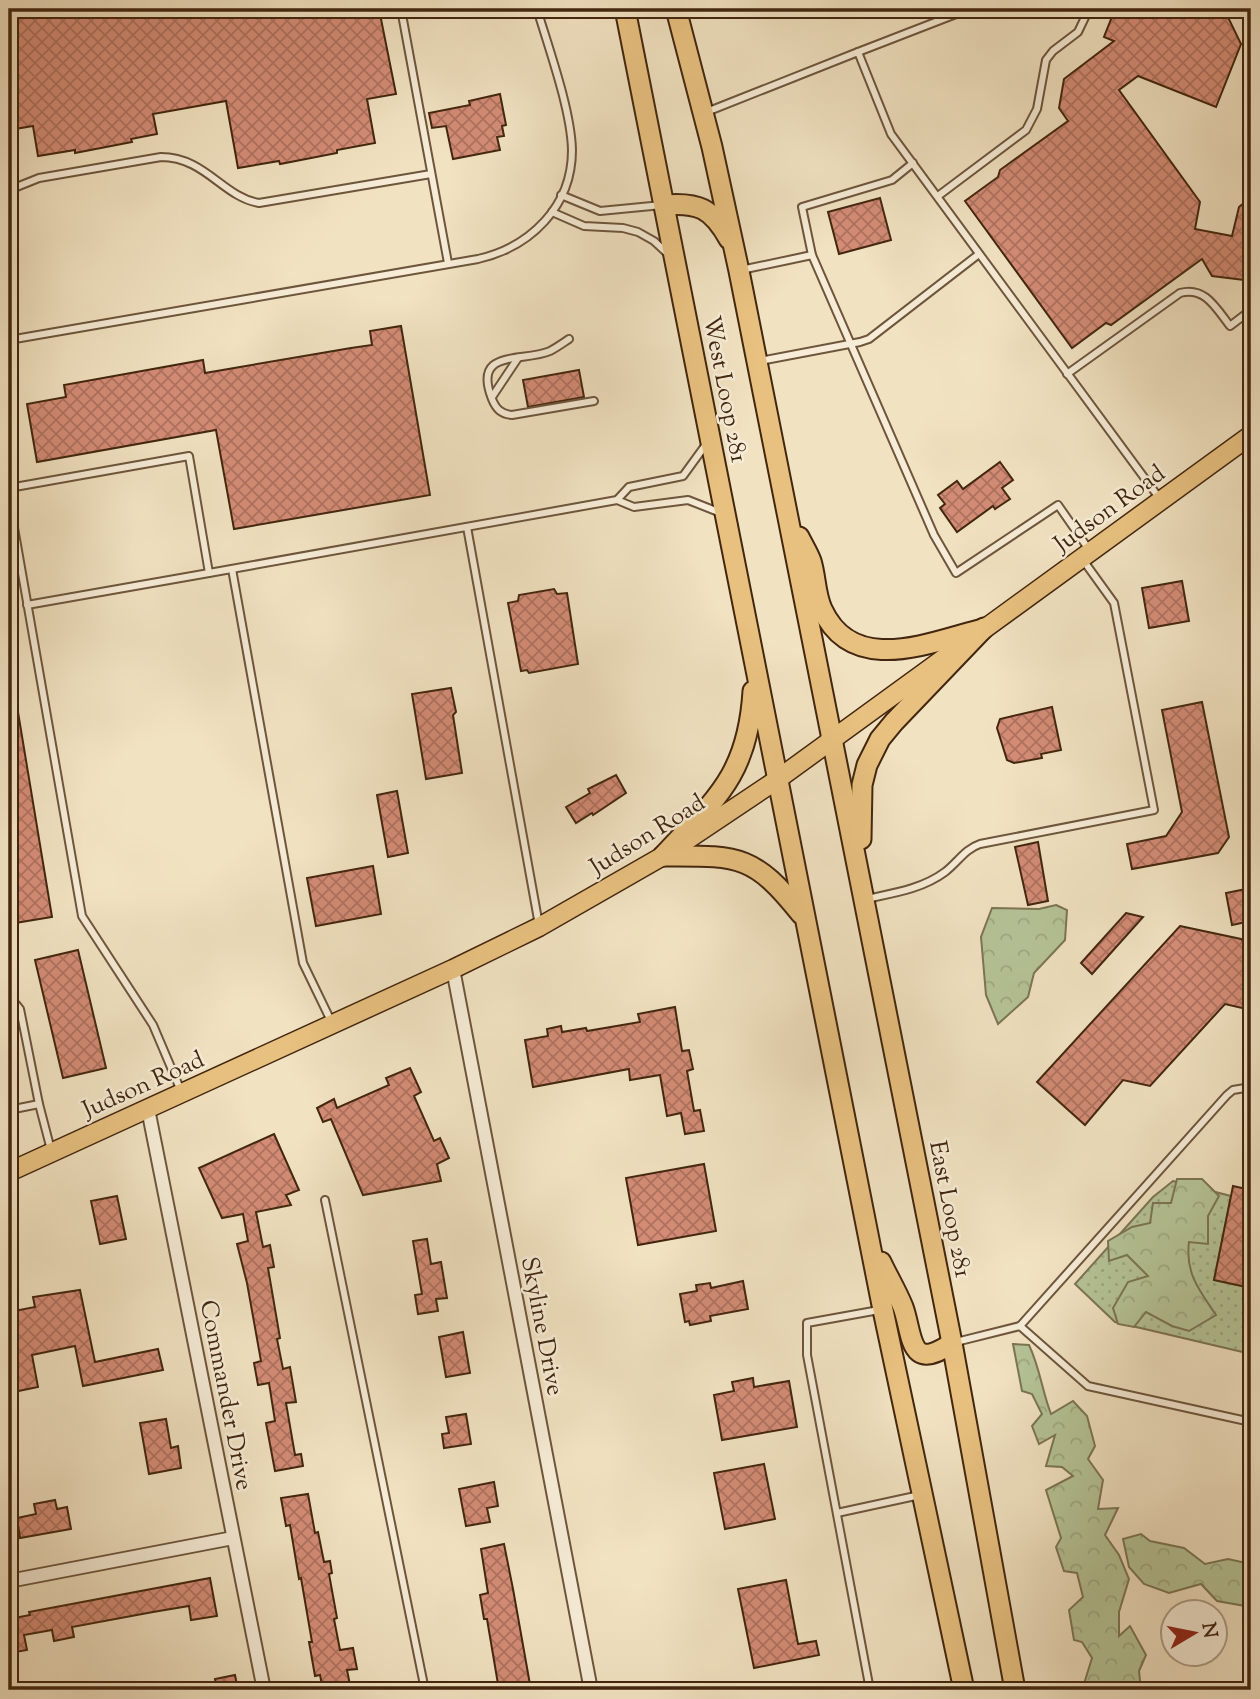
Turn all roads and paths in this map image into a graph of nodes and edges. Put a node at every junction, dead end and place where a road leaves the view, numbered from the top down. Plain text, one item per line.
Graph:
1 (401, 9) edge
2 (537, 9) edge
3 (625, 9) edge
4 (676, 9) edge
5 (969, 9) edge
6 (1089, 9) edge
7 (858, 52) junction
8 (703, 114) junction
9 (913, 163) junction
10 (431, 174) junction
11 (9, 190) edge
12 (561, 195) junction
13 (938, 196) junction
14 (664, 205) junction
15 (552, 212) junction
16 (812, 254) junction
17 (979, 254) junction
18 (738, 261) junction
19 (448, 263) junction
20 (676, 265) junction
21 (1251, 310) edge
22 (569, 339) dead end
23 (9, 340) edge
24 (852, 344) junction
25 (517, 358) junction
26 (757, 362) junction
27 (1067, 374) junction
28 (492, 397) junction
29 (594, 401) dead end
30 (1251, 435) edge
31 (710, 438) junction
32 (9, 488) edge
33 (9, 499) edge
34 (617, 500) junction
35 (1161, 500) junction
36 (786, 509) junction
37 (726, 516) junction
38 (467, 527) junction
39 (1086, 554) junction
40 (232, 569) junction
41 (209, 573) junction
42 (27, 605) junction
43 (984, 628) junction
44 (755, 665) junction
45 (832, 739) junction
46 (778, 779) junction
47 (663, 856) junction
48 (860, 879) junction
49 (864, 900) junction
50 (804, 918) junction
51 (539, 927) junction
52 (453, 969) junction
53 (9, 1006) edge
54 (332, 1024) junction
55 (1251, 1087) edge
56 (182, 1093) junction
57 (39, 1104) junction
58 (148, 1109) junction
59 (9, 1110) edge
60 (51, 1152) junction
61 (9, 1172) edge
62 (325, 1200) dead end
63 (868, 1236) junction
64 (883, 1310) junction
65 (1020, 1326) junction
66 (952, 1343) junction
67 (1251, 1422) edge
68 (922, 1494) junction
69 (837, 1513) junction
70 (233, 1538) junction
71 (9, 1581) edge
72 (264, 1690) edge
73 (425, 1690) edge
74 (591, 1690) edge
75 (870, 1690) edge
76 (964, 1690) edge
77 (1015, 1690) edge

1 - 10 lane
2 - 12 lane
3 - 14 highway, West Loop 281
4 - 8 highway, West Loop 281
5 - 7 lane
6 - 13 lane
7 - 8 lane
7 - 9 lane
8 - 18 highway, West Loop 281
9 - 13 lane
9 - 16 lane
10 - 11 lane
10 - 19 lane
12 - 14 lane
12 - 15 lane
13 - 17 lane
14 - 18 highway
14 - 20 highway, West Loop 281
15 - 19 lane
15 - 20 lane
16 - 18 lane
16 - 24 lane
17 - 24 lane
17 - 27 lane
18 - 26 highway, West Loop 281
19 - 23 lane
20 - 31 highway, West Loop 281
21 - 27 lane
22 - 25 lane
24 - 26 lane
24 - 39 lane
25 - 28 lane
25 - 28 lane
26 - 36 highway, West Loop 281
27 - 35 lane
28 - 29 lane
30 - 35 main road, Judson Road
31 - 34 lane
31 - 37 highway, West Loop 281
32 - 41 lane
33 - 42 lane
34 - 37 lane
34 - 38 lane
35 - 39 main road, Judson Road
36 - 43 highway
36 - 45 highway, West Loop 281
37 - 44 highway, West Loop 281
38 - 40 lane
38 - 51 lane
39 - 43 main road, Judson Road
39 - 49 lane
40 - 41 lane
40 - 54 lane
41 - 42 lane
42 - 56 lane
43 - 45 main road, Judson Road
43 - 48 highway
44 - 46 highway, West Loop 281
44 - 47 highway
45 - 46 main road, Judson Road
45 - 48 highway, East Loop 281
46 - 47 main road, Judson Road
46 - 50 highway
47 - 50 highway
47 - 51 main road, Judson Road
48 - 49 highway, East Loop 281
49 - 66 highway, East Loop 281
50 - 63 highway
51 - 52 main road, Judson Road
52 - 54 main road, Judson Road
52 - 74 street, Skyline Drive
53 - 57 lane
54 - 56 main road, Judson Road
55 - 65 lane
56 - 58 main road, Judson Road
57 - 59 lane
57 - 60 lane
58 - 60 main road, Judson Road
58 - 70 street, Commander Drive
60 - 61 main road, Judson Road
62 - 73 lane
63 - 64 highway
63 - 66 highway
64 - 68 highway
64 - 69 lane
65 - 66 lane
65 - 67 lane
66 - 77 highway, East Loop 281
68 - 69 lane
68 - 76 highway
69 - 75 lane
70 - 71 street
70 - 72 street, Commander Drive

